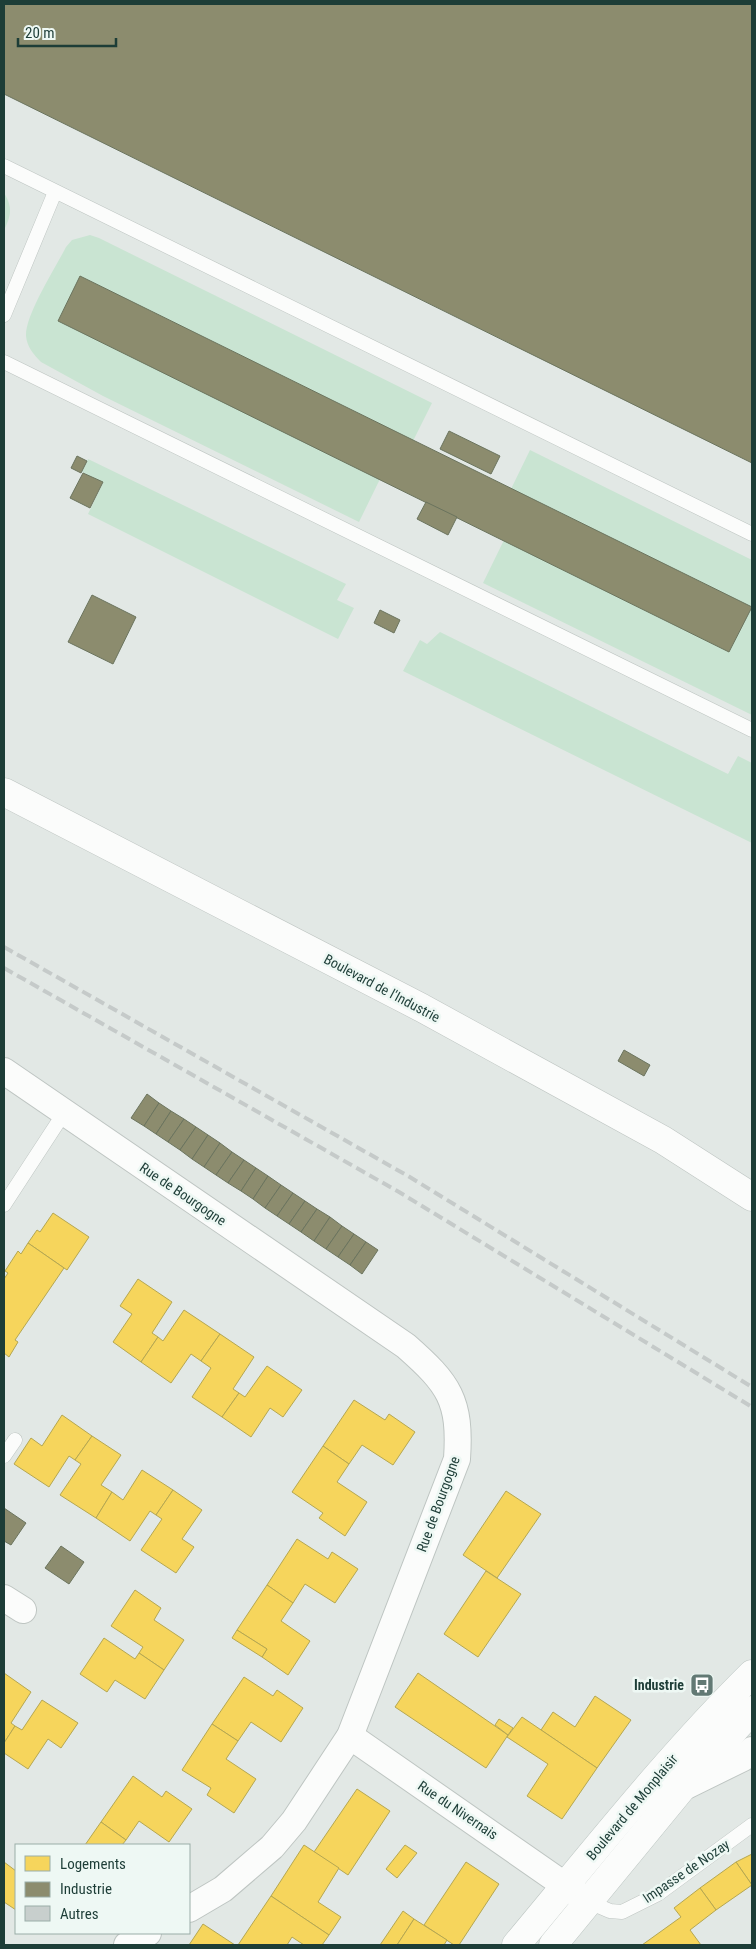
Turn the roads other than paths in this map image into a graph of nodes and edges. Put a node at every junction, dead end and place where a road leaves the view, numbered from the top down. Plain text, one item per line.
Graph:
1 (4, 166) edge
2 (55, 192) junction
3 (4, 315) edge
4 (4, 362) edge
5 (752, 534) edge
6 (752, 730) edge
7 (4, 792) edge
8 (4, 1071) edge
9 (64, 1113) junction
10 (752, 1197) edge
11 (4, 1205) edge
12 (15, 1440) dead end
13 (4, 1456) edge
14 (752, 1674) edge
15 (752, 1710) edge
16 (350, 1736) junction
17 (752, 1750) edge
18 (681, 1789) junction
19 (752, 1825) edge
20 (565, 1887) junction
21 (590, 1902) junction
22 (190, 1908) edge
23 (146, 1934) edge
24 (127, 1945) edge
25 (516, 1945) edge
26 (553, 1945) edge

1 - 2 lane
2 - 3 lane
2 - 5 lane
4 - 6 lane
7 - 10 street, Boulevard de l'Industrie
8 - 9 street, Rue de Bourgogne
9 - 11 lane
9 - 16 street, Rue de Bourgogne
12 - 13 lane
14 - 20 street, Boulevard de Monplaisir
15 - 18 street, Boulevard de Monplaisir
16 - 20 street, Rue du Nivernais
16 - 22 street, Rue de Bourgogne
17 - 18 street, Boulevard de Monplaisir
18 - 21 street, Boulevard de Monplaisir
19 - 21 lane, Impasse de Nozay
20 - 21 street, Rue du Nivernais
20 - 25 street, Boulevard de Monplaisir
21 - 26 street, Boulevard de Monplaisir
23 - 24 street

